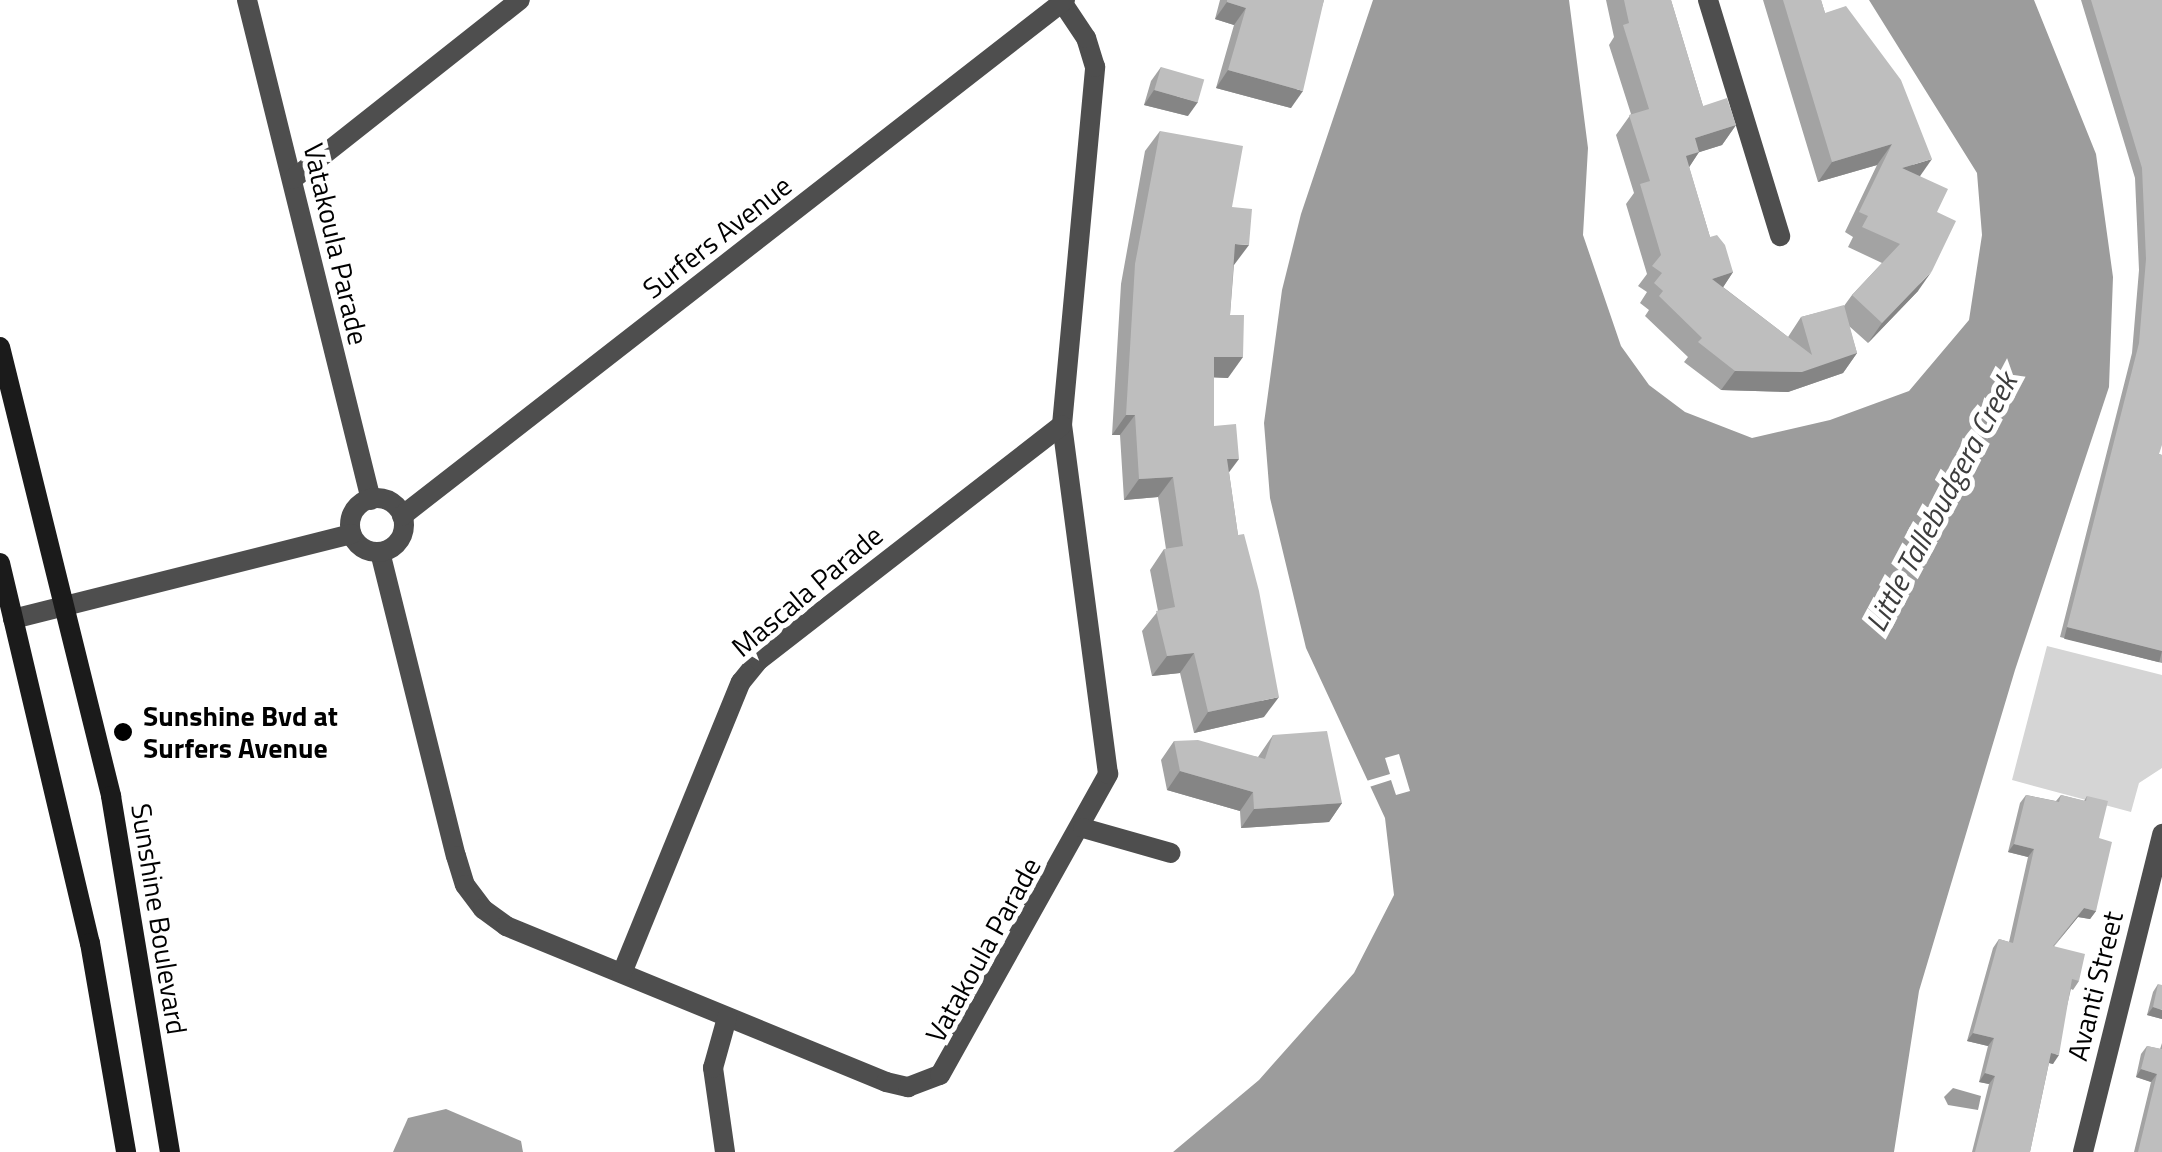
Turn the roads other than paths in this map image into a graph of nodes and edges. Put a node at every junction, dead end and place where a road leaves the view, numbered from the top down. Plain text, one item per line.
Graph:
1 (246, 0) edge
2 (520, 0) edge
3 (1708, 0) edge
4 (1064, 1) edge
5 (293, 179) junction
6 (1780, 236) dead end
7 (0, 347) edge
8 (1062, 425) junction
9 (371, 500) junction
10 (402, 516) junction
11 (351, 534) junction
12 (380, 552) junction
13 (0, 563) edge
14 (66, 606) junction
15 (13, 619) junction
16 (1083, 828) junction
17 (2162, 834) edge
18 (1171, 853) dead end
19 (622, 973) junction
20 (726, 1018) junction
21 (126, 1152) edge
22 (170, 1152) edge
23 (725, 1152) edge
24 (2083, 1152) edge

1 - 5 street, Vatakoula Parade
2 - 5 street
3 - 6 street
4 - 8 street, Vatakoula Parade
4 - 10 street, Surfers Avenue
5 - 9 street, Vatakoula Parade
7 - 14 main road, Sunshine Boulevard
8 - 16 street, Vatakoula Parade
8 - 19 street, Mascala Parade
9 - 10 street
9 - 11 street
10 - 12 street
11 - 12 street
11 - 14 street
12 - 19 street, Vatakoula Parade
13 - 15 main road
14 - 15 street
14 - 22 main road, Sunshine Boulevard
15 - 21 main road
16 - 18 street
16 - 20 street, Vatakoula Parade
17 - 24 street, Avanti Street
19 - 20 street, Vatakoula Parade
20 - 23 street

